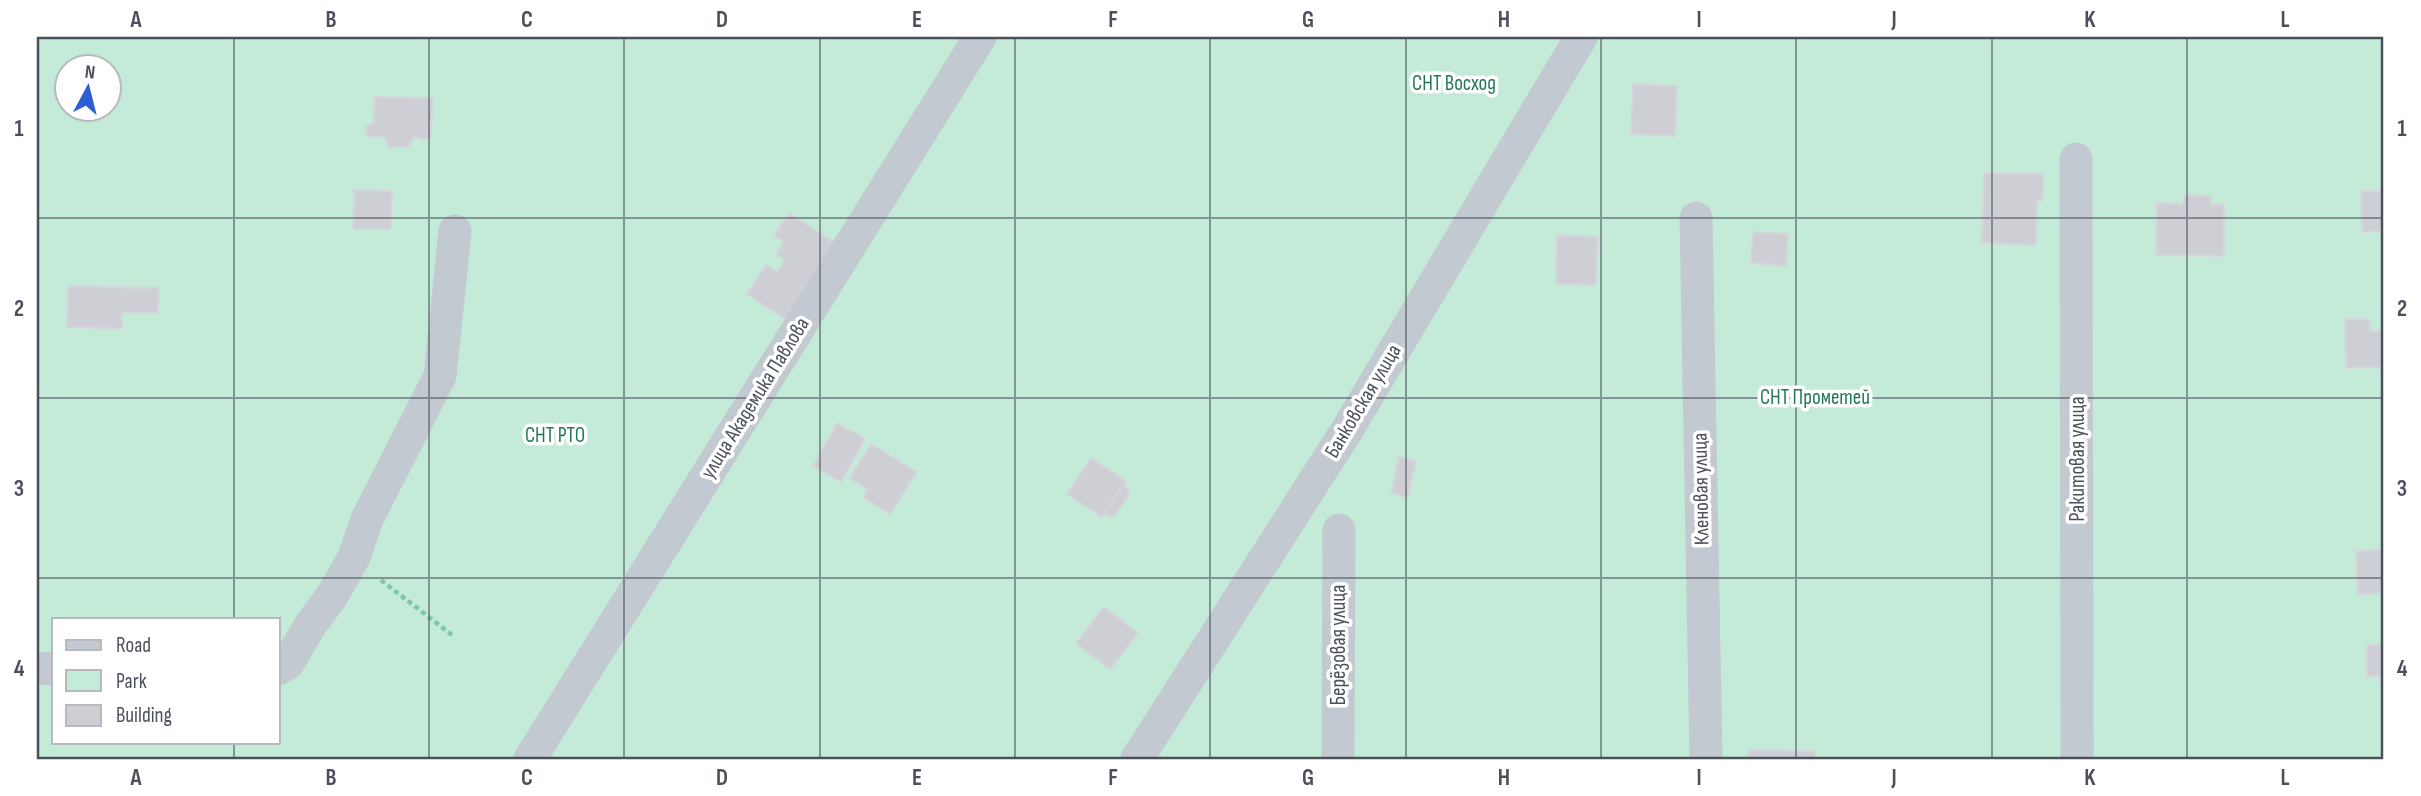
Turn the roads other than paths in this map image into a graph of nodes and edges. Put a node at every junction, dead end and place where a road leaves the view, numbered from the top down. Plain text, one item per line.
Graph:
1 (979, 37) edge
2 (1581, 37) edge
3 (2076, 159) dead end
4 (1696, 218) dead end
5 (455, 231) dead end
6 (1339, 530) dead end
7 (280, 668) edge
8 (530, 759) edge
9 (1137, 759) edge
10 (1338, 759) edge
11 (1706, 759) edge
12 (2077, 759) edge

1 - 8 street, улица Академика Павлова
2 - 9 street, Банковская улица
3 - 12 street, Ракитовая улица
4 - 11 street, Кленовая улица
5 - 7 street
6 - 10 street, Берёзовая улица

